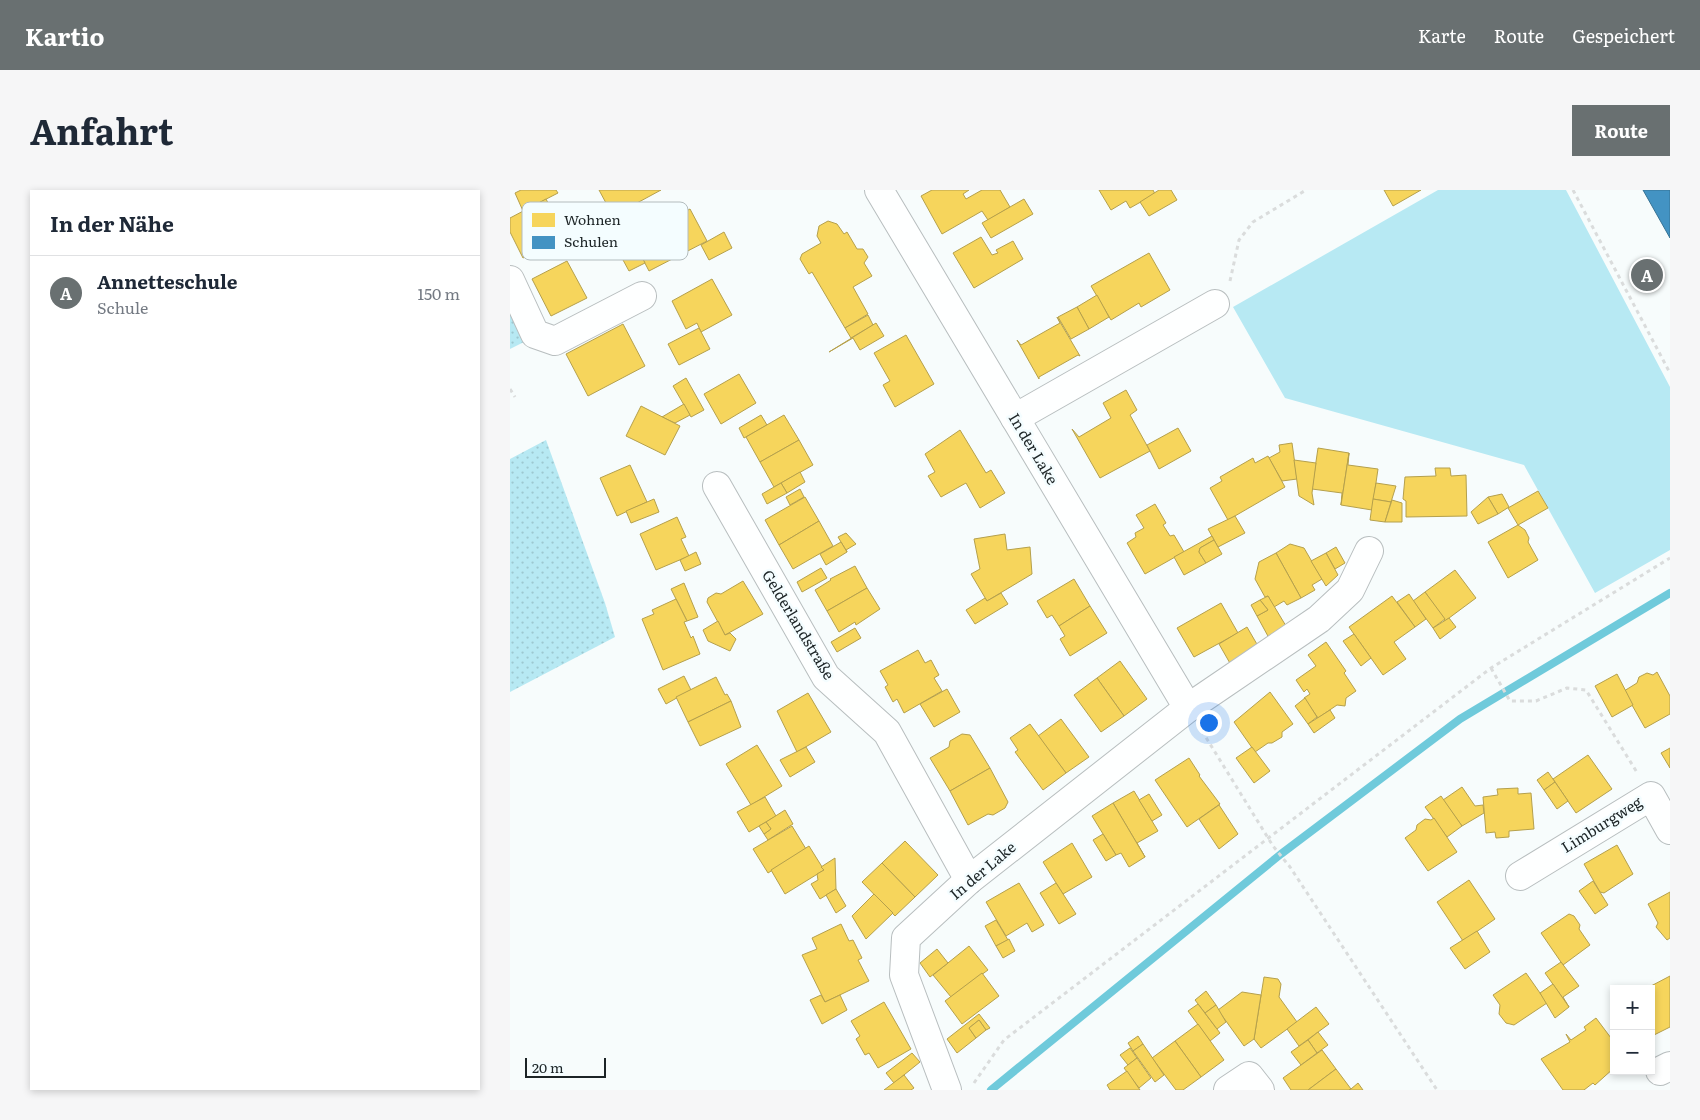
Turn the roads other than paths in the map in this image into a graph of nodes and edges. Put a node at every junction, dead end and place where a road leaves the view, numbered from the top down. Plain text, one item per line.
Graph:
1 (889, 193) edge
2 (510, 280) edge
3 (642, 296) dead end
4 (1215, 304) road end
5 (1014, 418) junction
6 (717, 486) dead end
7 (1369, 551) dead end
8 (1188, 708) junction
9 (1670, 830) edge
10 (1520, 876) dead end
11 (969, 880) junction
12 (947, 1090) edge
13 (1228, 1090) edge
14 (1260, 1090) edge

1 - 5 street, In der Lake
2 - 3 street
4 - 5 street
5 - 8 street, In der Lake
6 - 11 street, Gelderlandstraße
7 - 8 street, In der Lake
8 - 11 street, In der Lake
9 - 10 street, Limburgweg
11 - 12 street, In der Lake
13 - 14 street

